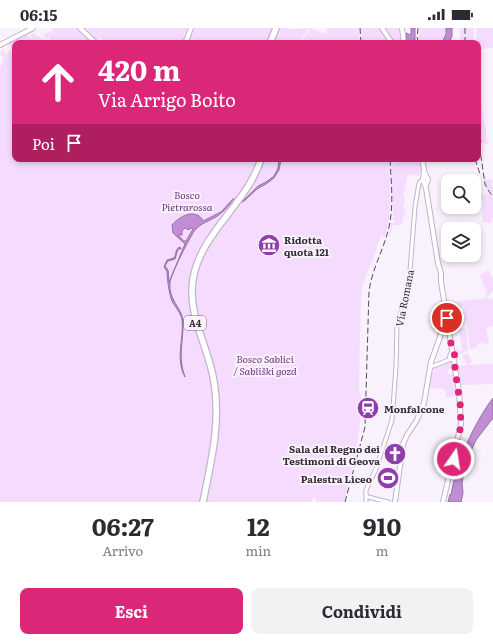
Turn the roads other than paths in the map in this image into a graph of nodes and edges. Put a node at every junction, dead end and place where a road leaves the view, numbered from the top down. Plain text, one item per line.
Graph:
1 (33, 28) edge
2 (80, 28) edge
3 (191, 28) edge
4 (275, 28) edge
5 (382, 28) edge
6 (402, 28) edge
7 (93, 40) edge
8 (186, 40) edge
9 (270, 40) edge
10 (387, 40) edge
11 (390, 40) edge
12 (404, 40) edge
13 (0, 45) edge
14 (259, 162) edge
15 (423, 162) edge
16 (425, 180) junction
17 (446, 317) junction
18 (445, 325) junction
19 (452, 357) junction
20 (430, 366) junction
21 (366, 495) junction
22 (369, 497) junction
23 (202, 502) edge
24 (366, 502) edge
25 (388, 502) edge
26 (395, 502) edge
27 (443, 502) edge

1 - 13 main road
2 - 7 main road
3 - 8 main road
4 - 9 highway
5 - 10 main road
5 - 11 main road
6 - 12 main road
14 - 23 highway, A4
15 - 16 main road
16 - 17 main road
16 - 21 street, Via Romana
17 - 18 main road
17 - 19 main road
18 - 19 main road
18 - 20 main road
19 - 20 street
19 - 27 main road
20 - 26 main road
21 - 22 street
21 - 24 street, Via Romana
22 - 24 street
22 - 25 street

